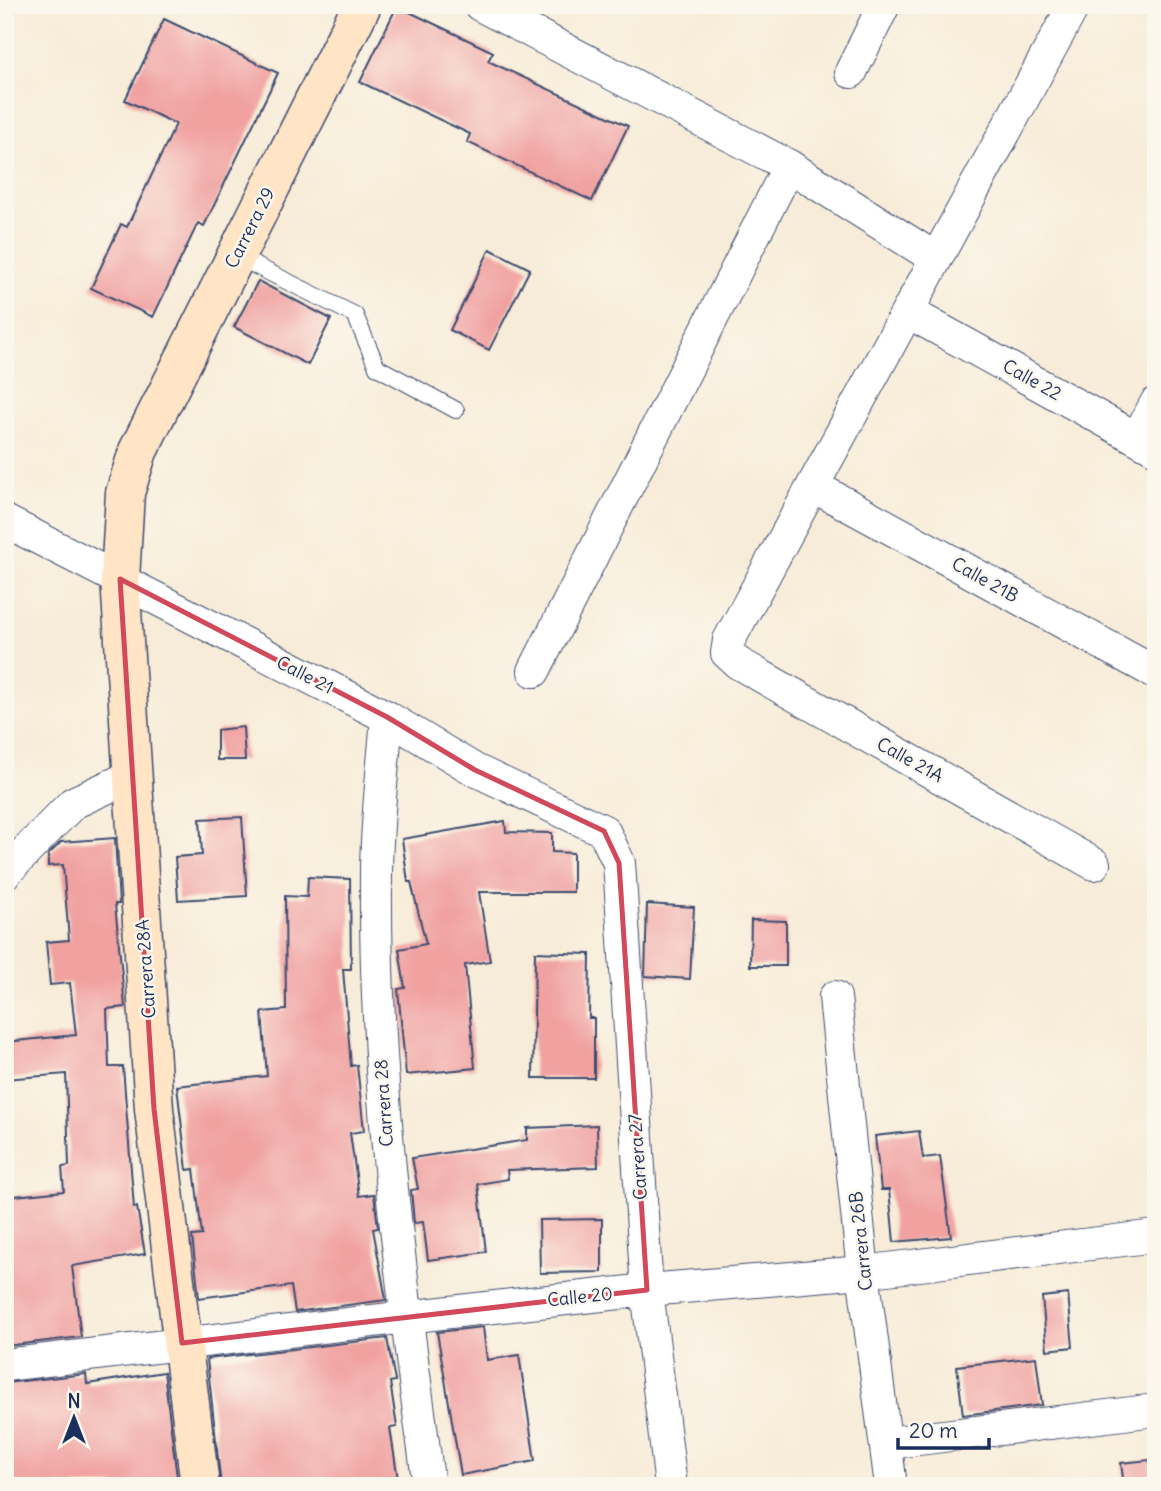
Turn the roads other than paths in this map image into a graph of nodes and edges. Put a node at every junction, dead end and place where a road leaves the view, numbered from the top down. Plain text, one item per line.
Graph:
1 (362, 5) edge
2 (480, 5) edge
3 (884, 5) edge
4 (1074, 5) edge
5 (851, 72) dead end
6 (789, 166) junction
7 (236, 256) junction
8 (935, 258) junction
9 (908, 312) junction
10 (1156, 403) edge
11 (456, 410) dead end
12 (1146, 444) edge
13 (138, 452) joint
14 (813, 486) junction
15 (5, 521) edge
16 (120, 579) junction
17 (534, 671) dead end
18 (1156, 673) edge
19 (387, 718) junction
20 (134, 775) junction
21 (604, 831) joint
22 (1094, 864) dead end
23 (5, 873) edge
24 (835, 997) dead end
25 (1156, 1236) edge
26 (863, 1272) junction
27 (646, 1290) junction
28 (406, 1317) junction
29 (182, 1343) junction
30 (5, 1365) edge
31 (1156, 1410) edge
32 (886, 1443) junction
33 (200, 1486) edge
34 (429, 1486) edge
35 (671, 1486) edge
36 (891, 1486) edge

1 - 7 street, Carrera 29
2 - 6 street
3 - 5 street
4 - 8 street
6 - 8 street
6 - 17 street
7 - 11 lane
7 - 13 street, Carrera 29
8 - 9 street
9 - 12 street, Calle 22
9 - 14 street
10 - 12 street
13 - 16 street, Carrera 28A
14 - 18 street, Calle 21B
14 - 22 street, Calle 21A
15 - 16 street, Calle 21
16 - 19 street, Calle 21
16 - 20 street, Carrera 28A
19 - 21 street, Calle 21
19 - 28 street, Carrera 28
20 - 23 street
20 - 29 street, Carrera 28A
21 - 27 street, Carrera 27
24 - 26 street, Carrera 26B
25 - 26 street, Calle 20
26 - 27 street, Calle 20
26 - 32 street, Carrera 26B
27 - 28 street, Calle 20
27 - 35 street, Carrera 27
28 - 29 street, Calle 20
28 - 34 street, Carrera 28
29 - 30 street, Calle 20
29 - 33 street, Carrera 28A
31 - 32 street
32 - 36 street, Carrera 26B

